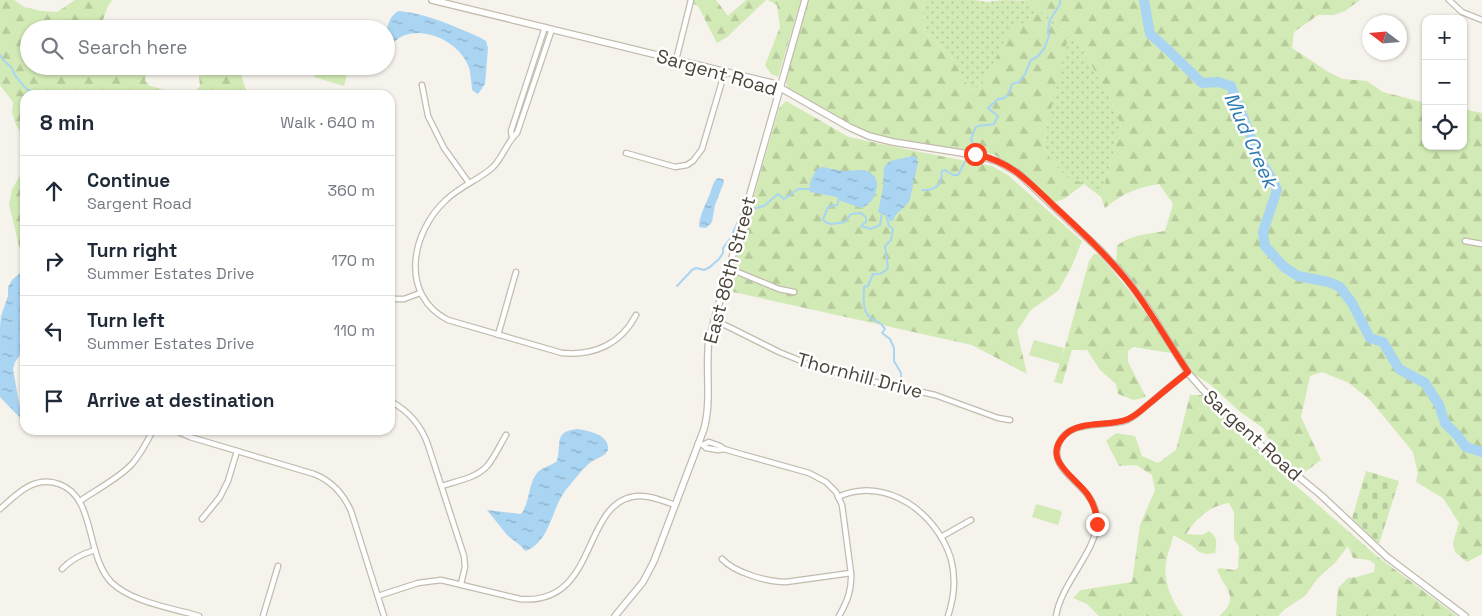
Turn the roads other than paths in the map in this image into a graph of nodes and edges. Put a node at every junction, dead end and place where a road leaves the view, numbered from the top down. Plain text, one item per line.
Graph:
1 (432, 0) edge
2 (691, 0) edge
3 (804, 0) edge
4 (1449, 0) edge
5 (1482, 20) edge
6 (545, 27) junction
7 (552, 29) junction
8 (676, 60) junction
9 (725, 71) junction
10 (422, 86) dead end
11 (780, 88) junction
12 (512, 137) junction
13 (626, 153) dead end
14 (469, 184) junction
15 (1465, 241) dead end
16 (1482, 244) edge
17 (728, 268) junction
18 (516, 272) dead end
19 (794, 292) dead end
20 (420, 293) junction
21 (395, 299) edge
22 (636, 315) dead end
23 (714, 320) junction
24 (498, 335) junction
25 (1188, 372) junction
26 (395, 404) edge
27 (1010, 420) dead end
28 (150, 435) edge
29 (185, 435) edge
30 (506, 435) dead end
31 (701, 444) junction
32 (236, 451) junction
33 (442, 486) junction
34 (838, 496) junction
35 (80, 501) junction
36 (675, 505) junction
37 (0, 510) edge
38 (202, 519) dead end
39 (971, 520) dead end
40 (941, 537) junction
41 (94, 550) junction
42 (722, 559) dead end
43 (278, 566) dead end
44 (62, 569) dead end
45 (852, 573) junction
46 (461, 584) junction
47 (378, 596) junction
48 (199, 616) edge
49 (263, 616) edge
50 (384, 616) edge
51 (615, 616) edge
52 (839, 616) edge
53 (948, 616) edge
54 (1056, 616) edge
55 (1465, 616) edge

1 - 6 street, Sargent Road
2 - 8 street
3 - 11 street, East 86th Street
4 - 5 street
6 - 7 street, Sargent Road
6 - 12 street
7 - 8 street, Sargent Road
7 - 12 street
8 - 9 street, Sargent Road
9 - 11 street, Sargent Road
9 - 13 street
10 - 14 street
11 - 17 street, East 86th Street
11 - 25 street, Sargent Road
12 - 14 street
14 - 20 street
15 - 16 street
17 - 19 street
17 - 23 street, East 86th Street
18 - 24 street
20 - 21 street
20 - 24 street
22 - 24 street
23 - 27 street, Thornhill Drive
23 - 31 street, East 86th Street
25 - 54 street
25 - 55 street, Sargent Road
26 - 33 street
28 - 35 street
29 - 32 street
30 - 33 street
31 - 34 street
31 - 36 street, East 86th Street
32 - 38 street
32 - 47 street
33 - 46 street
34 - 40 street
34 - 45 street
35 - 37 street
35 - 41 street
36 - 46 street
36 - 51 street, East 86th Street
39 - 40 street
40 - 53 street
41 - 44 street
41 - 48 street
42 - 45 street
43 - 49 street
45 - 52 street
46 - 47 street
47 - 50 street

